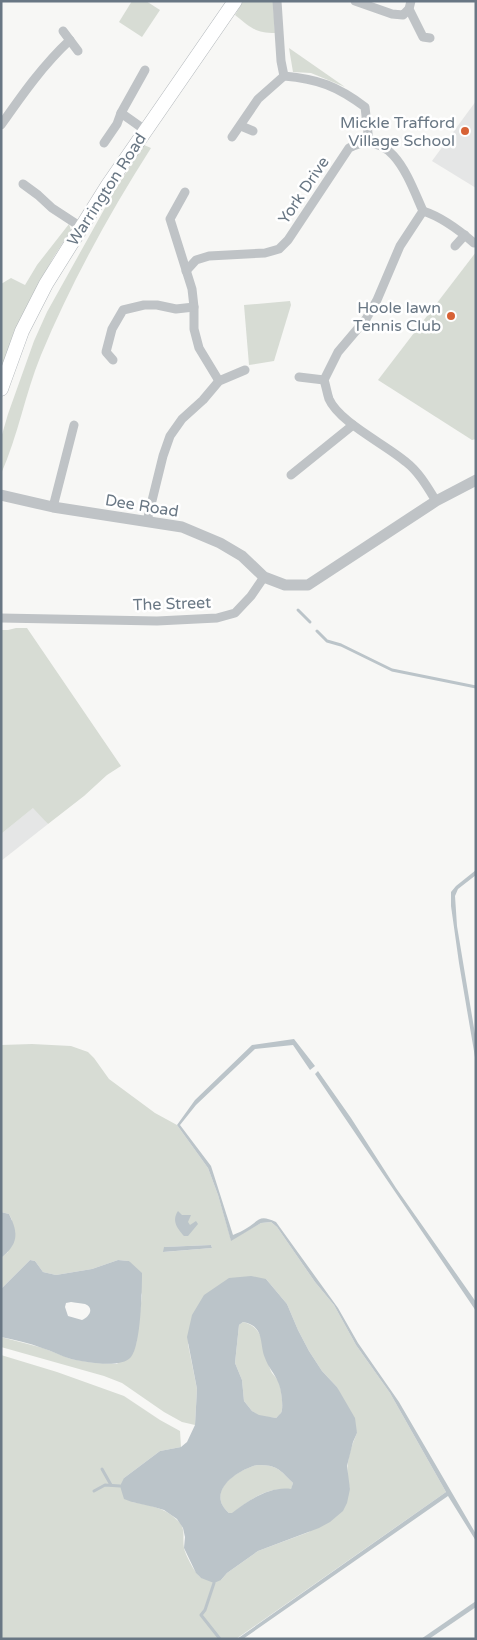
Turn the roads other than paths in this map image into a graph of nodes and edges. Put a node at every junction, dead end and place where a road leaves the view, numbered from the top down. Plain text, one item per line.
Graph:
1 (234, 1) edge
2 (277, 1) edge
3 (355, 1) edge
4 (410, 5) edge
5 (63, 31) dead end
6 (423, 39) dead end
7 (70, 40) junction
8 (78, 51) dead end
9 (145, 70) dead end
10 (284, 76) junction
11 (120, 113) junction
12 (1, 125) edge
13 (241, 126) junction
14 (145, 130) junction
15 (252, 131) dead end
16 (232, 137) dead end
17 (104, 142) dead end
18 (369, 142) junction
19 (22, 184) dead end
20 (185, 192) dead end
21 (423, 211) junction
22 (80, 227) junction
23 (465, 235) junction
24 (474, 243) dead end
25 (455, 246) dead end
26 (186, 271) junction
27 (194, 306) junction
28 (113, 360) dead end
29 (245, 370) dead end
30 (299, 377) dead end
31 (324, 380) junction
32 (219, 381) junction
33 (1, 389) edge
34 (74, 425) dead end
35 (353, 426) junction
36 (291, 475) dead end
37 (476, 480) edge
38 (1, 495) edge
39 (436, 501) junction
40 (53, 507) junction
41 (147, 521) junction
42 (264, 577) junction
43 (1, 618) edge

1 - 14 main road, Warrington Road
2 - 10 street
3 - 4 street
4 - 6 street
5 - 7 street
7 - 8 street
7 - 12 street
9 - 11 street
10 - 13 street
10 - 18 street
11 - 14 street
11 - 17 street
13 - 15 street
13 - 16 street
14 - 22 main road, Warrington Road
18 - 21 street
18 - 26 street, York Drive
19 - 22 street
20 - 26 street
21 - 23 street
21 - 31 street
22 - 33 main road, Warrington Road
23 - 24 street
23 - 25 street
26 - 27 street
27 - 28 street
27 - 32 street
29 - 32 street
30 - 31 street
31 - 35 street
32 - 41 street
34 - 40 street
35 - 36 street
35 - 39 street
37 - 39 street
38 - 40 street, Dee Road
39 - 42 street
40 - 41 street, Dee Road
41 - 42 street, Dee Road
42 - 43 street, The Street

